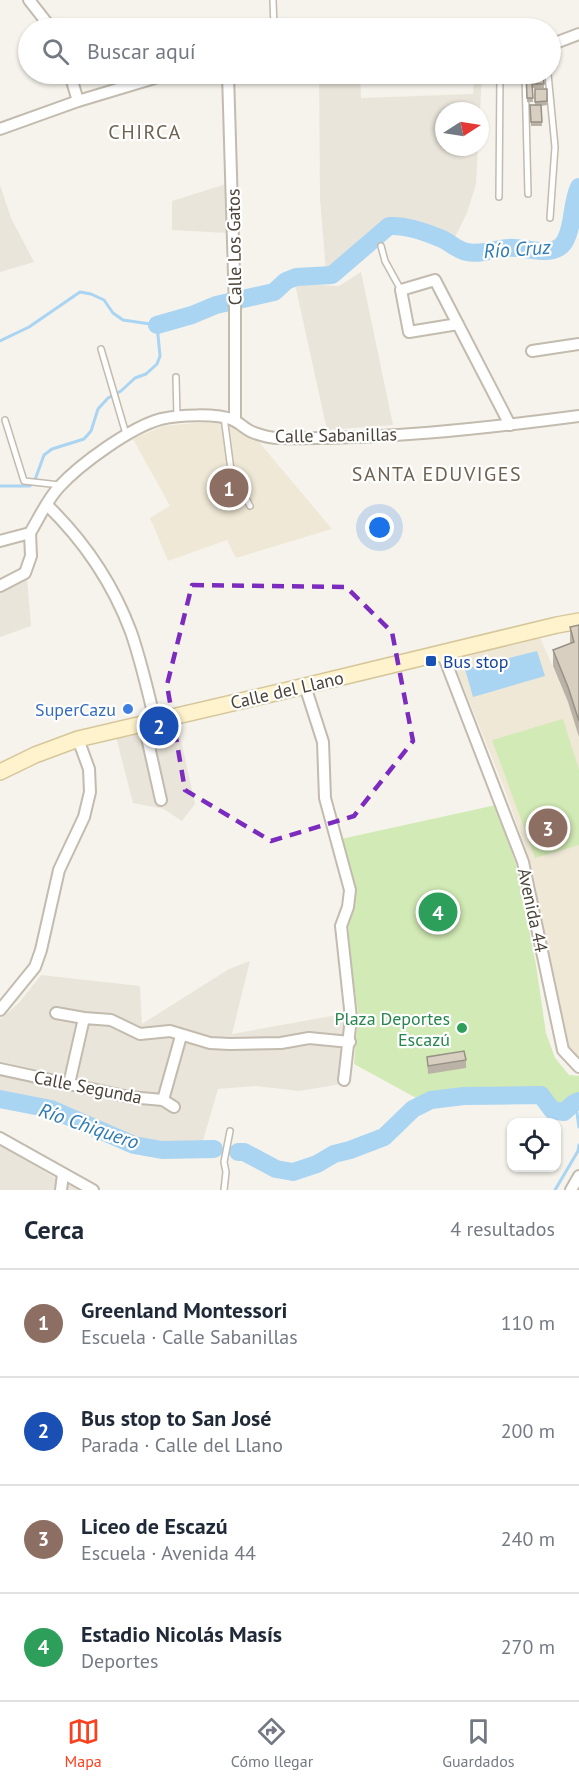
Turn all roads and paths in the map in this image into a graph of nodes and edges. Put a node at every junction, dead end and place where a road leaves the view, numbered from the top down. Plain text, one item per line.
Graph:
1 (29, 0) edge
2 (273, 0) edge
3 (43, 18) edge
4 (274, 18) edge
5 (576, 38) edge
6 (561, 42) edge
7 (73, 84) edge
8 (136, 84) edge
9 (228, 84) edge
10 (500, 84) edge
11 (525, 84) edge
12 (549, 84) edge
13 (78, 102) junction
14 (0, 129) edge
15 (528, 194) dead end
16 (500, 197) dead end
17 (550, 218) dead end
18 (381, 246) dead end
19 (401, 290) junction
20 (458, 324) junction
21 (579, 344) edge
22 (101, 349) dead end
23 (532, 351) dead end
24 (176, 377) dead end
25 (579, 416) edge
26 (177, 417) junction
27 (230, 419) junction
28 (5, 420) dead end
29 (510, 425) junction
30 (127, 436) junction
31 (61, 485) junction
32 (47, 505) junction
33 (250, 506) dead end
34 (30, 533) junction
35 (0, 541) edge
36 (0, 586) edge
37 (579, 621) edge
38 (442, 652) junction
39 (305, 686) junction
40 (150, 722) junction
41 (78, 739) junction
42 (0, 772) edge
43 (161, 800) dead end
44 (0, 1010) edge
45 (56, 1013) dead end
46 (84, 1018) junction
47 (182, 1036) junction
48 (350, 1042) junction
49 (579, 1067) edge
50 (0, 1070) edge
51 (344, 1080) dead end
52 (69, 1084) junction
53 (163, 1100) junction
54 (174, 1107) dead end
55 (230, 1131) dead end
56 (0, 1138) edge
57 (63, 1174) junction
58 (579, 1176) edge
59 (61, 1190) edge
60 (93, 1190) edge
61 (224, 1190) edge
62 (571, 1190) edge

1 - 3 street
2 - 4 lane
5 - 6 street
7 - 13 street
8 - 13 street
9 - 27 street, Calle Los Gatos
10 - 16 lane
11 - 15 lane
12 - 17 lane
13 - 14 street
18 - 19 lane
19 - 20 street
19 - 20 street
20 - 29 street
21 - 23 street
22 - 30 lane
24 - 26 lane
25 - 29 street, Calle Sabanillas
26 - 27 street, Calle Sabanillas
26 - 30 street, Calle Sabanillas
27 - 29 street, Calle Sabanillas
27 - 33 lane
28 - 31 lane
30 - 31 street, Calle Sabanillas
31 - 32 street, Calle Sabanillas
32 - 34 street, Calle Sabanillas
32 - 40 street
34 - 35 street
34 - 36 street
37 - 38 main road, Calle del Llano
38 - 39 main road, Calle del Llano
38 - 49 street, Avenida 44
39 - 40 main road, Calle del Llano
39 - 48 street
40 - 41 main road, Calle del Llano
40 - 43 street
41 - 42 main road, Calle del Llano
41 - 44 street
45 - 46 street
46 - 47 street
46 - 52 street
47 - 48 street
47 - 53 street
48 - 51 street
50 - 52 street, Calle Segunda
52 - 53 street, Calle Segunda
53 - 54 street, Calle Segunda
55 - 61 lane
56 - 57 street
57 - 59 street
57 - 60 street
58 - 62 street

